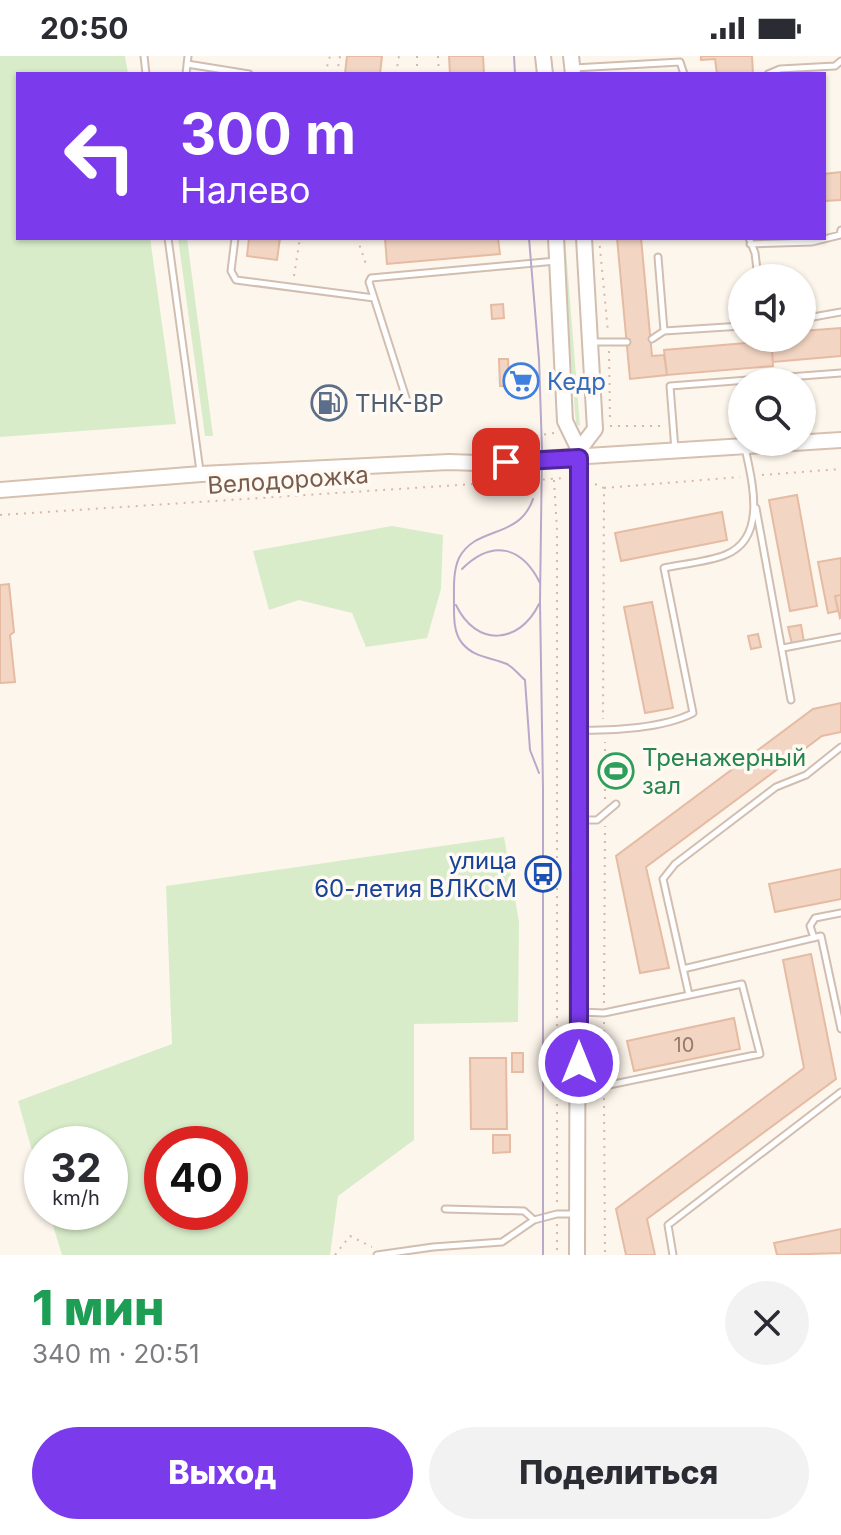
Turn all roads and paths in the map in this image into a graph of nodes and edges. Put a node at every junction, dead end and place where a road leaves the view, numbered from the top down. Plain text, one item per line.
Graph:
1 (188, 56) edge
2 (841, 61) edge
3 (187, 64) junction
4 (572, 66) edge
5 (186, 72) edge
6 (237, 72) edge
7 (683, 72) edge
8 (773, 72) edge
9 (168, 240) edge
10 (235, 240) edge
11 (300, 240) edge
12 (358, 240) edge
13 (556, 240) edge
14 (584, 240) edge
15 (599, 240) edge
16 (825, 240) edge
17 (750, 241) edge
18 (658, 257) dead end
19 (557, 261) junction
20 (756, 264) edge
21 (371, 278) junction
22 (292, 287) junction
23 (374, 298) junction
24 (841, 312) edge
25 (816, 316) edge
26 (728, 327) edge
27 (664, 331) junction
28 (652, 339) dead end
29 (589, 342) junction
30 (608, 342) junction
31 (627, 342) dead end
32 (841, 373) edge
33 (407, 401) dead end
34 (673, 426) junction
35 (841, 440) edge
36 (816, 442) edge
37 (728, 447) edge
38 (675, 451) junction
39 (579, 454) junction
40 (746, 456) edge
41 (841, 469) edge
42 (201, 474) junction
43 (751, 476) junction
44 (579, 478) junction
45 (554, 479) junction
46 (604, 488) junction
47 (0, 490) edge
48 (755, 503) junction
49 (0, 515) edge
50 (841, 637) edge
51 (783, 648) junction
52 (791, 700) dead end
53 (579, 730) junction
54 (605, 731) junction
55 (841, 747) edge
56 (616, 804) dead end
57 (605, 815) junction
58 (579, 820) junction
59 (841, 913) edge
60 (814, 938) junction
61 (683, 969) junction
62 (689, 995) junction
63 (579, 1012) junction
64 (604, 1013) junction
65 (841, 1029) edge
66 (579, 1086) junction
67 (604, 1086) junction
68 (841, 1092) edge
69 (445, 1209) dead end
70 (557, 1214) junction
71 (577, 1214) junction
72 (534, 1220) junction
73 (388, 1254) edge
74 (335, 1255) edge
75 (377, 1255) edge
76 (557, 1255) edge
77 (577, 1255) edge
78 (605, 1255) edge
79 (673, 1255) edge

1 - 3 lane
2 - 8 lane
3 - 5 lane
3 - 6 lane
4 - 7 lane
9 - 42 lane
10 - 22 lane
11 - 22 path
12 - 21 path
13 - 19 street
14 - 29 street
15 - 30 path
16 - 17 lane
17 - 20 lane
18 - 27 lane
19 - 21 lane
19 - 39 street
21 - 23 lane
22 - 23 lane
23 - 33 lane
24 - 25 lane
26 - 27 lane
27 - 28 lane
29 - 30 lane
29 - 39 street
30 - 31 lane
30 - 34 path
32 - 34 lane
34 - 38 lane
35 - 36 street
37 - 38 street
38 - 39 street
39 - 42 street
39 - 44 street
40 - 43 lane
41 - 43 path
42 - 47 street
43 - 46 path
43 - 48 lane
44 - 45 path, Велодорожка
44 - 46 path
44 - 53 street
45 - 49 path, Велодорожка
45 - 70 path
46 - 54 path
48 - 51 lane
48 - 54 lane
50 - 51 lane
51 - 52 lane
53 - 54 lane
53 - 58 street
54 - 57 path
55 - 61 lane
56 - 57 lane
57 - 58 lane
57 - 64 path
58 - 63 street
59 - 60 lane
60 - 61 lane
60 - 65 lane
61 - 62 lane
62 - 64 lane
62 - 67 lane
63 - 64 lane
63 - 66 street
64 - 67 path
66 - 67 lane
66 - 71 street
67 - 78 path
68 - 79 lane
69 - 72 lane
70 - 71 lane
70 - 72 lane
70 - 76 path
71 - 77 street
72 - 73 lane
73 - 74 path
73 - 75 lane

